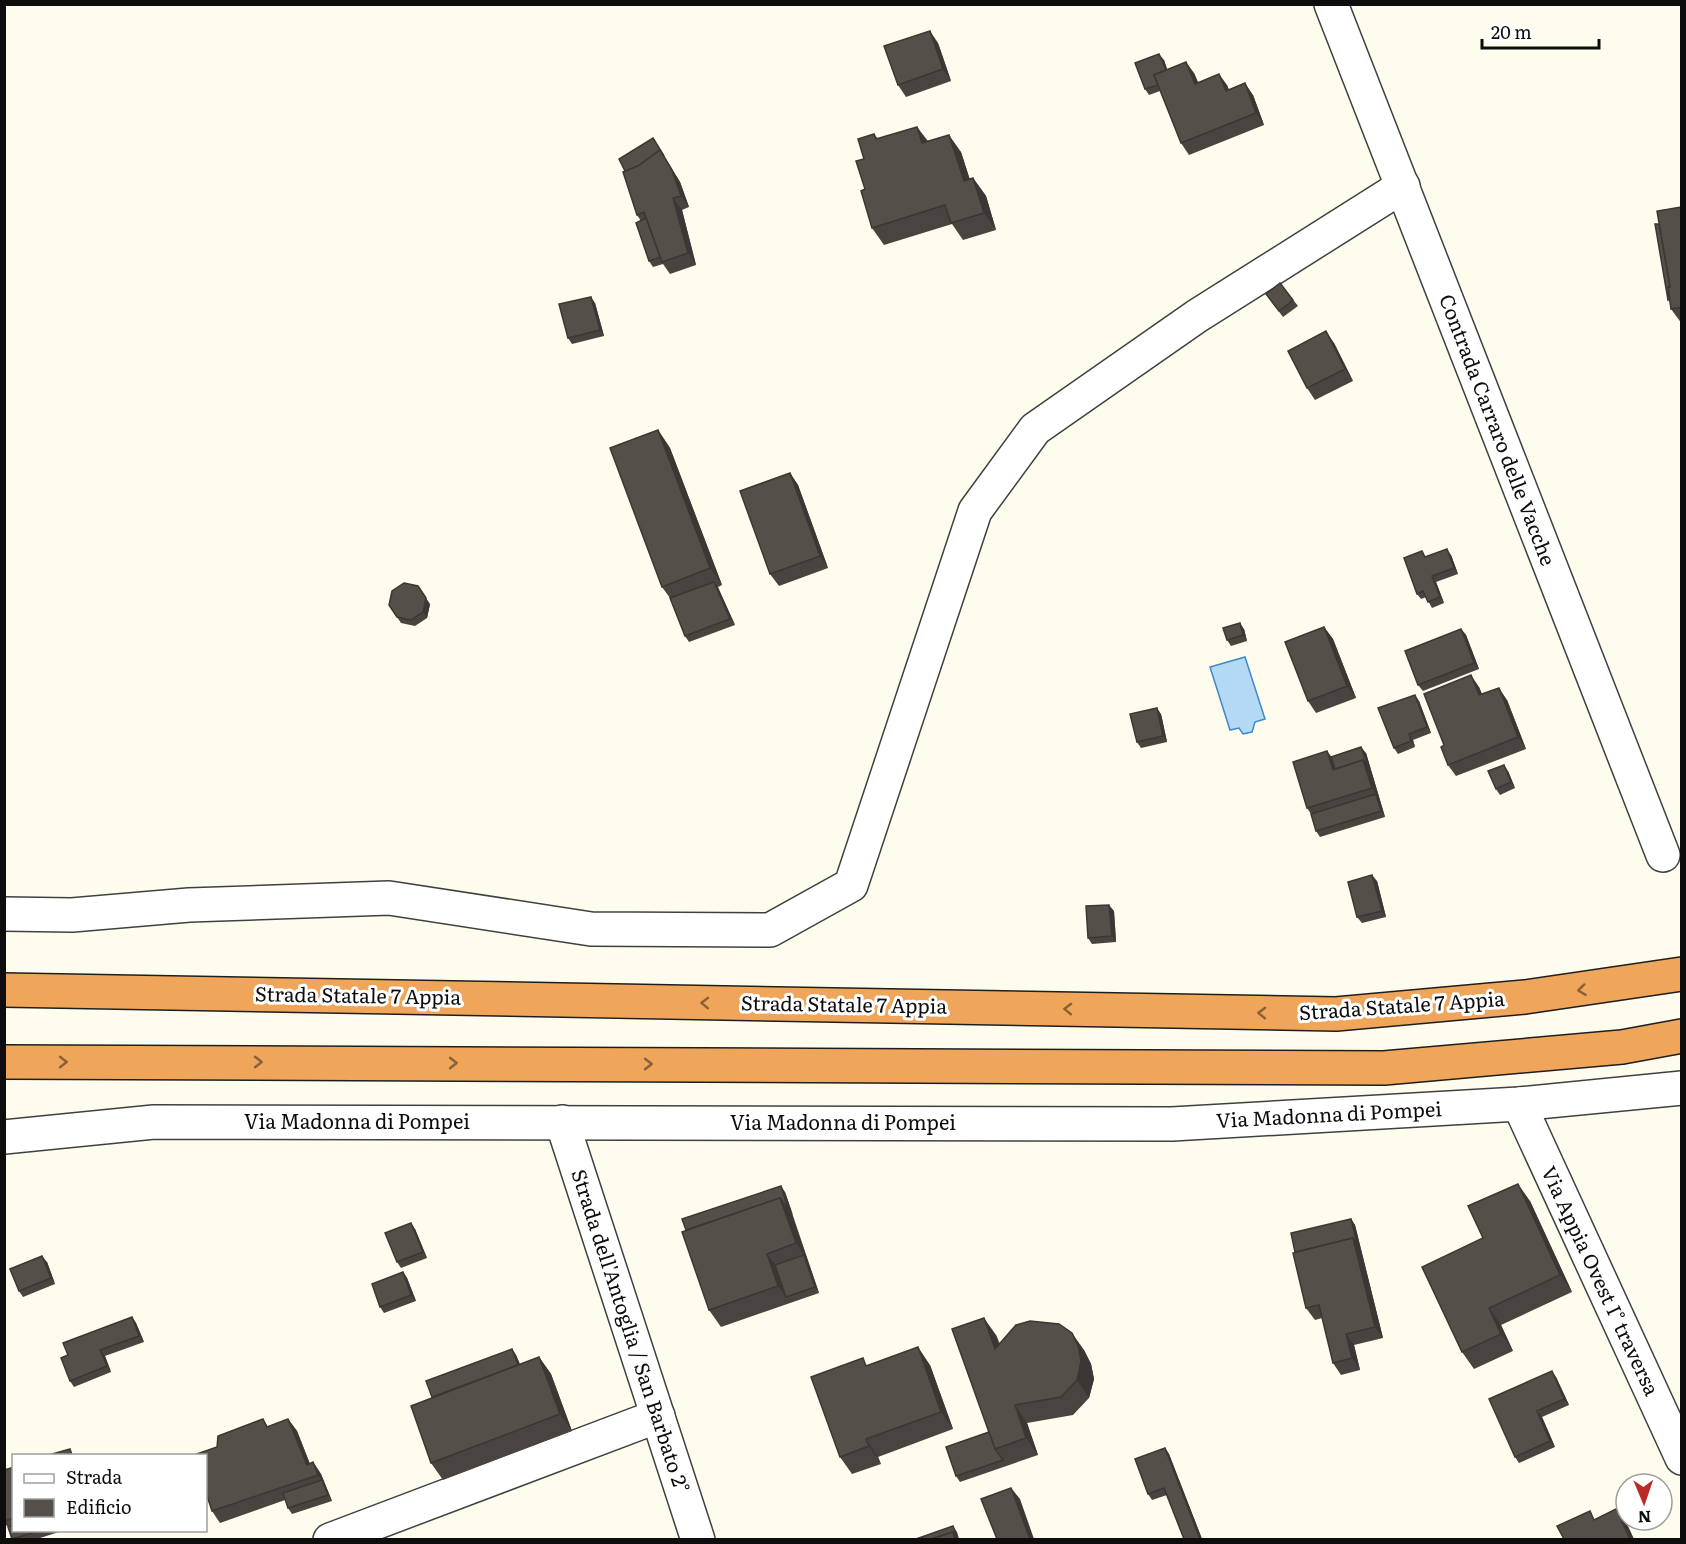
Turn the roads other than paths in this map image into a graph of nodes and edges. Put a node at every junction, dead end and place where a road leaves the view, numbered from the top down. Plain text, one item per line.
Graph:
1 (1332, 4) edge
2 (1403, 186) junction
3 (1662, 855) dead end
4 (4, 914) edge
5 (1682, 962) edge
6 (1682, 974) edge
7 (1627, 984) junction
8 (4, 990) edge
9 (1682, 1036) edge
10 (4, 1062) edge
11 (1682, 1088) edge
12 (1519, 1104) junction
13 (562, 1122) junction
14 (4, 1137) edge
15 (658, 1416) junction
16 (1682, 1458) edge
17 (330, 1539) edge
18 (698, 1539) edge

1 - 2 street, Contrada Carraro delle Vacche
2 - 3 street, Contrada Carraro delle Vacche
2 - 4 street
5 - 7 highway
6 - 7 highway, Strada Statale 7 Appia
7 -> 8 highway, Strada Statale 7 Appia
10 -> 9 highway
11 - 12 street, Via Madonna di Pompei
12 - 13 street, Via Madonna di Pompei
12 - 16 street, Via Appia Ovest I° traversa
13 - 14 street, Via Madonna di Pompei
13 - 15 street, Strada dell'Antoglia / San Barbato 2°
15 - 17 street
15 - 18 street, Strada dell'Antoglia / San Barbato 2°

